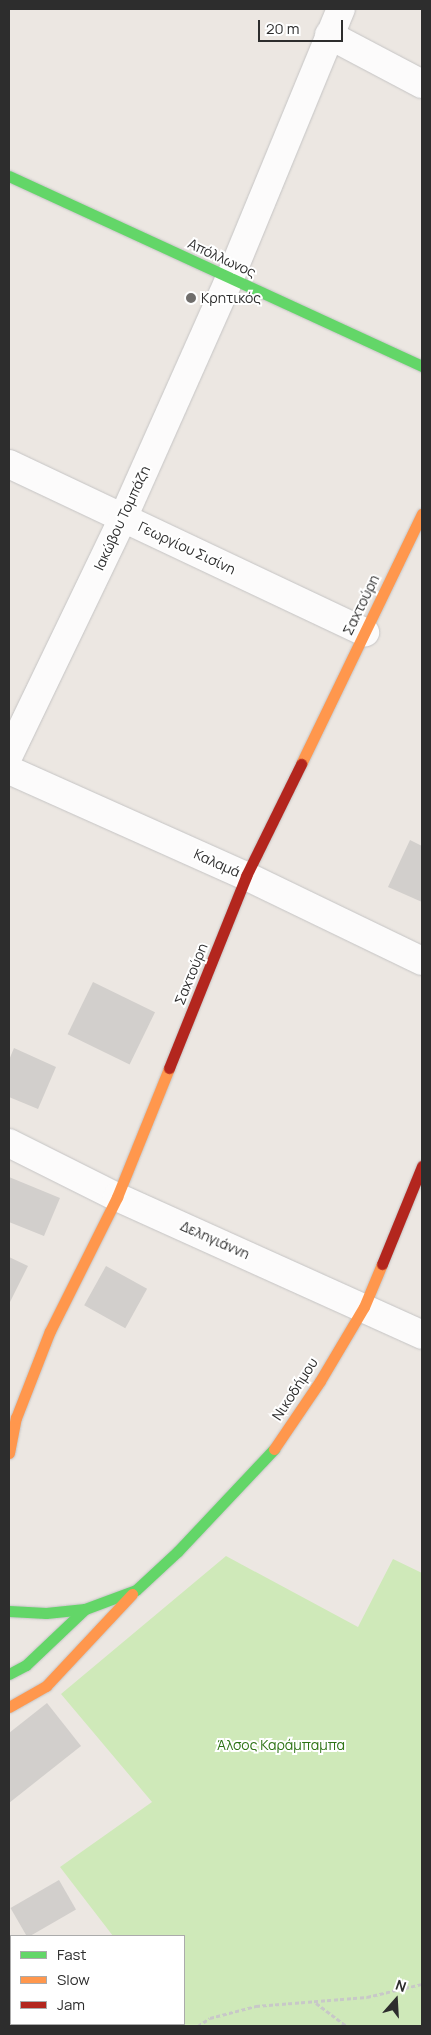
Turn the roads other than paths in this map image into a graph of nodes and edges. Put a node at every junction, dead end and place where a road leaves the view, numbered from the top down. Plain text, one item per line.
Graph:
1 (341, 9) edge
2 (329, 36) junction
3 (422, 84) edge
4 (9, 176) edge
5 (230, 278) junction
6 (422, 366) edge
7 (9, 464) edge
8 (422, 514) edge
9 (123, 518) junction
10 (365, 632) junction
11 (9, 755) edge
12 (9, 770) edge
13 (246, 876) junction
14 (422, 961) edge
15 (9, 1143) edge
16 (422, 1166) edge
17 (117, 1197) junction
18 (364, 1307) junction
19 (422, 1335) edge
20 (9, 1453) edge
21 (136, 1590) junction
22 (85, 1609) junction
23 (9, 1611) edge
24 (9, 1674) edge
25 (9, 1707) edge

1 - 2 street, Ιακώβου Τομπάζη
2 - 3 street
2 - 5 street, Ιακώβου Τομπάζη
4 - 5 street, Απόλλωνος
5 - 6 street, Απόλλωνος
5 - 9 street, Ιακώβου Τομπάζη
7 - 9 street, Γεωργίου Σισίνη
8 - 10 street, Σαχτούρη
9 - 10 street, Γεωργίου Σισίνη
9 - 11 street, Ιακώβου Τομπάζη
10 - 13 street, Σαχτούρη
12 - 13 street, Καλαμά
13 - 14 street, Καλαμά
13 - 17 street, Σαχτούρη
15 - 17 street, Δεληγιάννη
16 - 18 street, Νικοδήμου
17 - 18 street, Δεληγιάννη
17 - 20 street, Σαχτούρη
18 - 19 street, Δεληγιάννη
18 - 21 street, Νικοδήμου
21 - 22 street, Νικοδήμου
21 - 25 street, Νικοδήμου
22 - 23 street
22 - 24 street, Νικοδήμου

